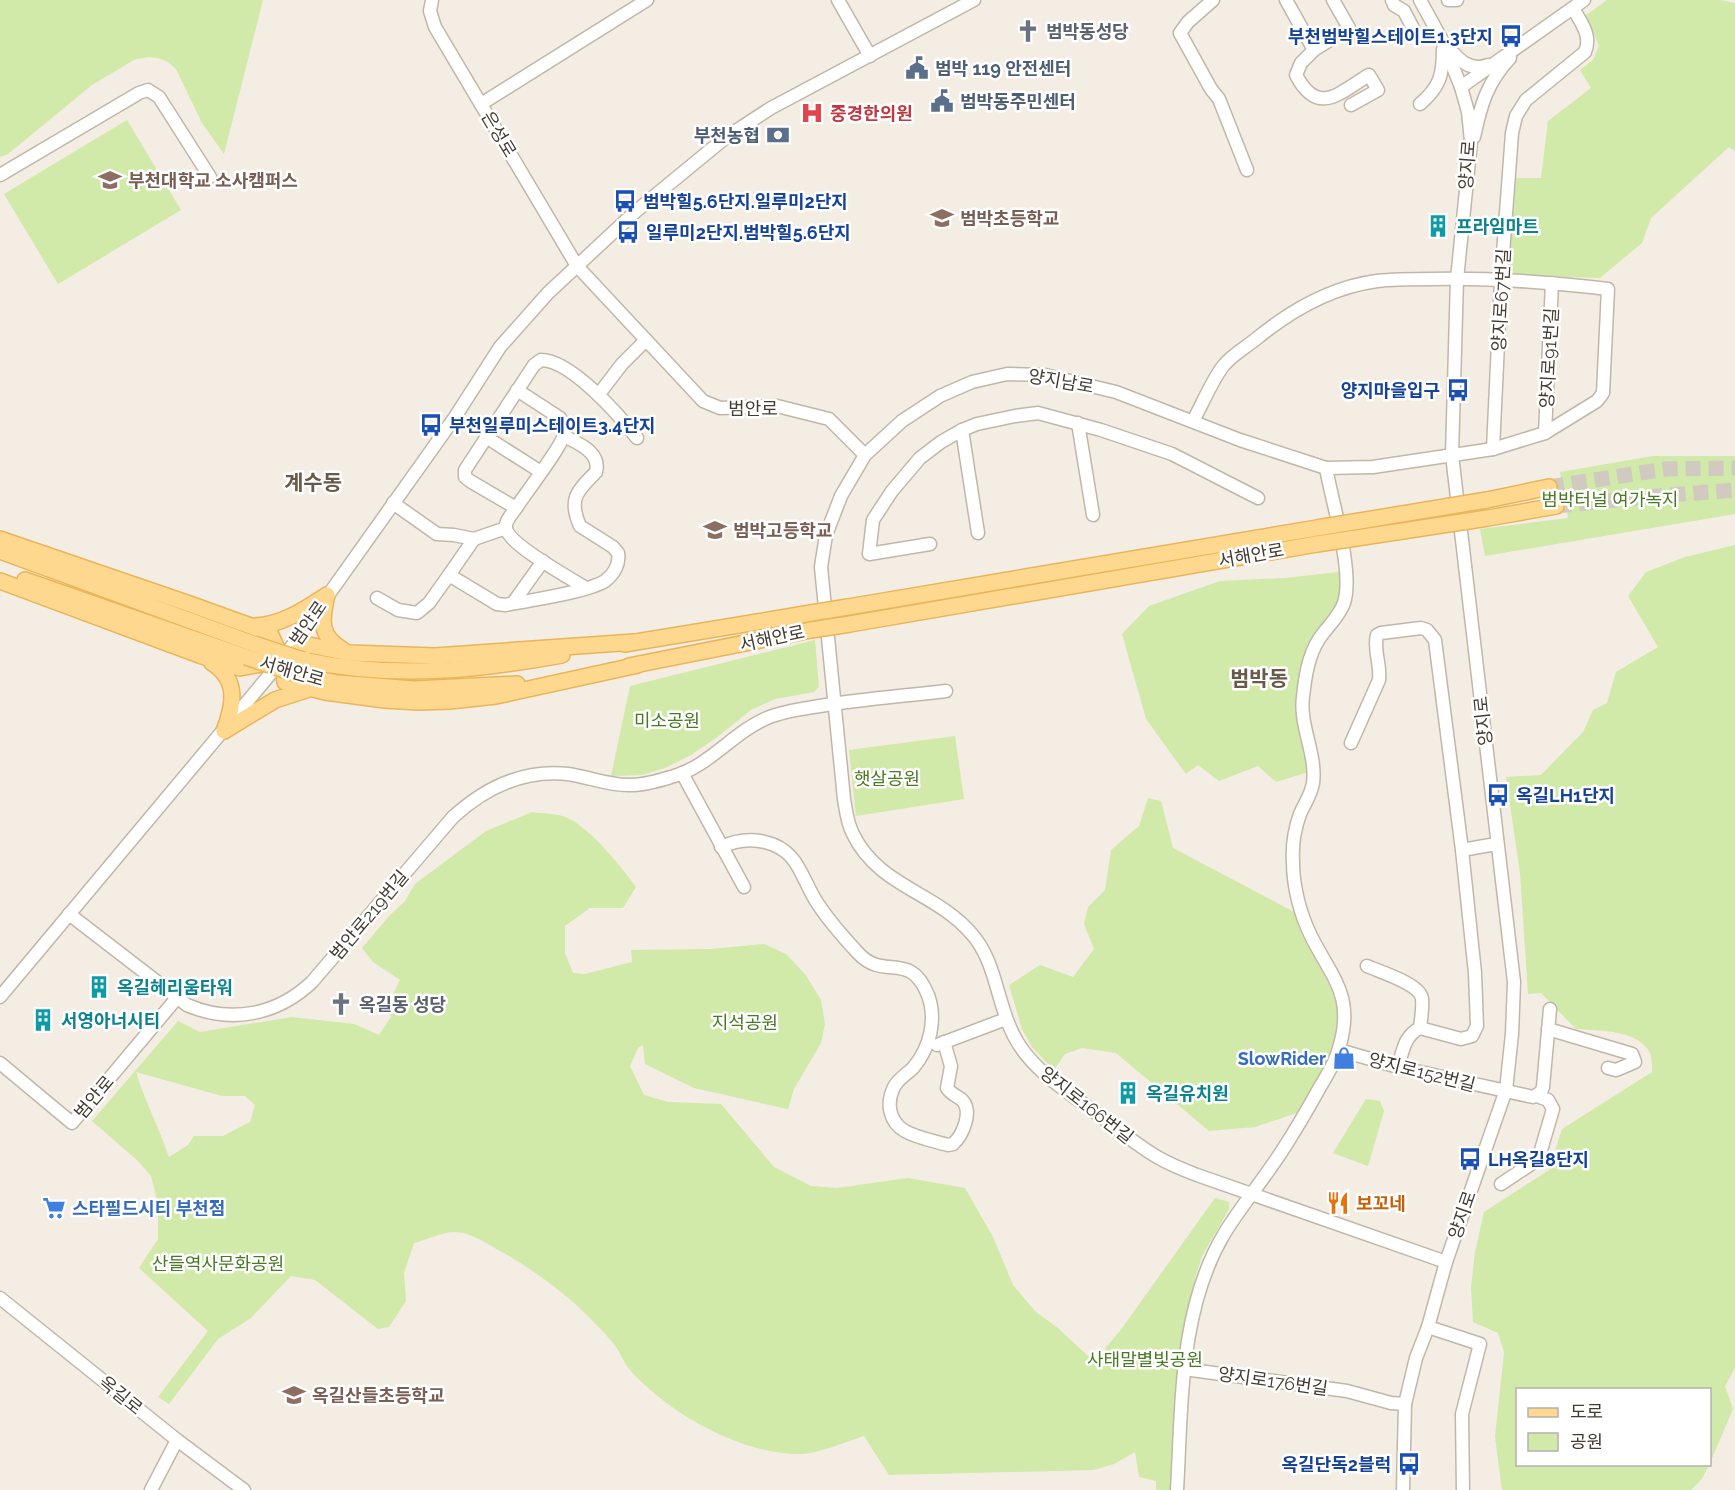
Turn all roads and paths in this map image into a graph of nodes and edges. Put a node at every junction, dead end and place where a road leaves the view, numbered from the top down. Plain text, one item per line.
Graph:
1 (432, 0) edge
2 (647, 0) edge
3 (838, 0) edge
4 (974, 0) edge
5 (1213, 0) edge
6 (1286, 0) edge
7 (1333, 0) edge
8 (1392, 0) edge
9 (1420, 0) edge
10 (1448, 0) edge
11 (1457, 0) edge
12 (1578, 4) edge
13 (1415, 32) dead end
14 (1526, 41) junction
15 (1443, 42) junction
16 (1314, 50) junction
17 (870, 56) junction
18 (1495, 63) junction
19 (1461, 87) junction
20 (481, 104) junction
21 (1420, 104) dead end
22 (1351, 105) dead end
23 (1247, 170) dead end
24 (1468, 170) junction
25 (0, 176) edge
26 (210, 177) dead end
27 (576, 266) junction
28 (1457, 279) junction
29 (1501, 279) junction
30 (1552, 283) junction
31 (1608, 289) joint
32 (646, 340) junction
33 (517, 390) junction
34 (599, 394) junction
35 (1193, 421) junction
36 (1078, 423) junction
37 (962, 430) junction
38 (1545, 433) junction
39 (564, 436) junction
40 (486, 437) junction
41 (637, 438) dead end
42 (1493, 449) junction
43 (865, 455) junction
44 (1452, 455) junction
45 (1326, 468) junction
46 (541, 472) junction
47 (1549, 487) tunnel mouth
48 (1258, 498) dead end
49 (393, 503) junction
50 (1556, 506) tunnel mouth
51 (516, 508) junction
52 (1093, 515) dead end
53 (506, 528) junction
54 (978, 533) dead end
55 (0, 539) edge
56 (474, 539) junction
57 (930, 544) dead end
58 (0, 551) edge
59 (543, 561) junction
60 (0, 571) edge
61 (449, 575) junction
62 (0, 581) edge
63 (586, 588) junction
64 (327, 595) junction
65 (377, 598) dead end
66 (513, 603) junction
67 (250, 626) junction
68 (634, 642) junction
69 (250, 651) junction
70 (348, 653) junction
71 (202, 656) junction
72 (282, 660) junction
73 (638, 665) junction
74 (309, 689) junction
75 (946, 691) dead end
76 (834, 704) junction
77 (224, 731) junction
78 (1351, 743) dead end
79 (682, 773) junction
80 (1496, 844) junction
81 (721, 847) junction
82 (1462, 850) junction
83 (744, 887) dead end
84 (69, 914) junction
85 (1367, 966) dead end
86 (0, 997) edge
87 (176, 999) junction
88 (1550, 1009) dead end
89 (1006, 1019) junction
90 (1420, 1028) junction
91 (1548, 1029) junction
92 (1339, 1050) junction
93 (0, 1063) edge
94 (1398, 1067) junction
95 (1608, 1068) dead end
96 (1506, 1090) junction
97 (1537, 1096) junction
98 (1501, 1184) dead end
99 (1251, 1194) junction
100 (1446, 1262) junction
101 (0, 1298) edge
102 (1428, 1327) junction
103 (1184, 1369) junction
104 (1405, 1404) junction
105 (177, 1440) junction
106 (151, 1490) edge
107 (244, 1490) edge
108 (1177, 1490) edge
109 (1403, 1490) edge
110 (1463, 1490) edge

1 - 20 street, 은성로
2 - 20 street
3 - 17 street
4 - 17 street, 범안로
5 - 23 street
6 - 16 street
7 - 16 street
8 - 13 street
9 - 15 street
10 - 11 street
12 - 14 street
12 - 29 street, 양지로67번길
14 - 18 street
14 - 24 street
15 - 18 street
15 - 19 street, 양지로
15 - 21 street
16 - 22 street
17 - 27 street, 범안로
18 - 19 street
19 - 24 street, 양지로
20 - 27 street, 은성로
24 - 28 street, 양지로
25 - 26 street
27 - 32 street, 범안로
27 - 49 street, 범안로
28 - 29 street, 양지로91번길
28 - 35 street, 양지로91번길
28 - 44 street, 양지로
29 - 30 street, 양지로91번길
29 - 42 street, 양지로67번길
30 - 31 street, 양지로91번길
30 - 38 street, 양지로91번길
31 - 38 street, 양지남로
32 - 34 street
32 - 43 street, 범안로
33 - 34 street
33 - 39 street
33 - 40 street
34 - 41 street
35 - 43 street, 양지남로
35 - 45 street, 양지남로
36 - 37 street
36 - 48 street
36 - 52 street
37 - 54 street
37 - 57 street
38 - 42 street, 양지남로
39 - 46 street
39 - 63 street
40 - 46 street
40 - 51 street
42 - 44 street, 양지남로
43 - 76 street, 양지남로
44 - 45 street, 양지남로
44 - 80 street, 양지로
45 - 92 street
46 - 51 street
47 - 68 main road, 서해안로, bridge
49 - 56 street
49 - 64 street, 범안로
50 - 73 main road, 서해안로, bridge
51 - 53 street
53 - 56 street
53 - 59 street
55 - 67 main road
56 - 61 street
58 - 69 main road, 서해안로
59 - 63 street
59 - 66 street
60 - 69 main road, 서해안로
61 - 65 street
61 - 66 street
62 - 71 main road
63 - 66 street
64 - 67 main road
64 - 70 main road
64 - 72 street, 범안로
67 - 72 main road
68 - 69 main road, 서해안로, bridge
68 - 70 main road
69 - 73 main road, 서해안로, bridge
70 - 72 main road
71 - 72 main road
71 - 77 main road
72 - 74 main road
72 - 77 street, 범안로
73 - 74 main road
74 - 77 main road
75 - 76 street, 범안로219번길
76 - 79 street, 범안로219번길
76 - 89 street, 양지로166번길
77 - 84 street, 범안로
78 - 82 street
79 - 81 street
79 - 87 street, 범안로219번길
80 - 82 street
80 - 96 street, 양지로
81 - 83 street
81 - 89 street
82 - 90 street
84 - 86 street, 범안로
84 - 87 street, 범안로219번길
85 - 90 street
87 - 93 street, 범안로
88 - 91 street
89 - 99 street, 양지로166번길
90 - 94 street
91 - 95 street
91 - 97 street
92 - 94 street, 양지로152번길
92 - 99 street
94 - 96 street, 양지로152번길
96 - 97 street, 양지로152번길
96 - 100 street, 양지로
97 - 98 street
99 - 100 street, 양지로166번길
99 - 103 street
100 - 102 street, 양지로
101 - 105 street, 옥길로
102 - 104 street, 양지로
102 - 110 street
103 - 104 street, 양지로176번길
103 - 108 street
104 - 109 street, 양지로
105 - 106 street
105 - 107 street, 옥길로

